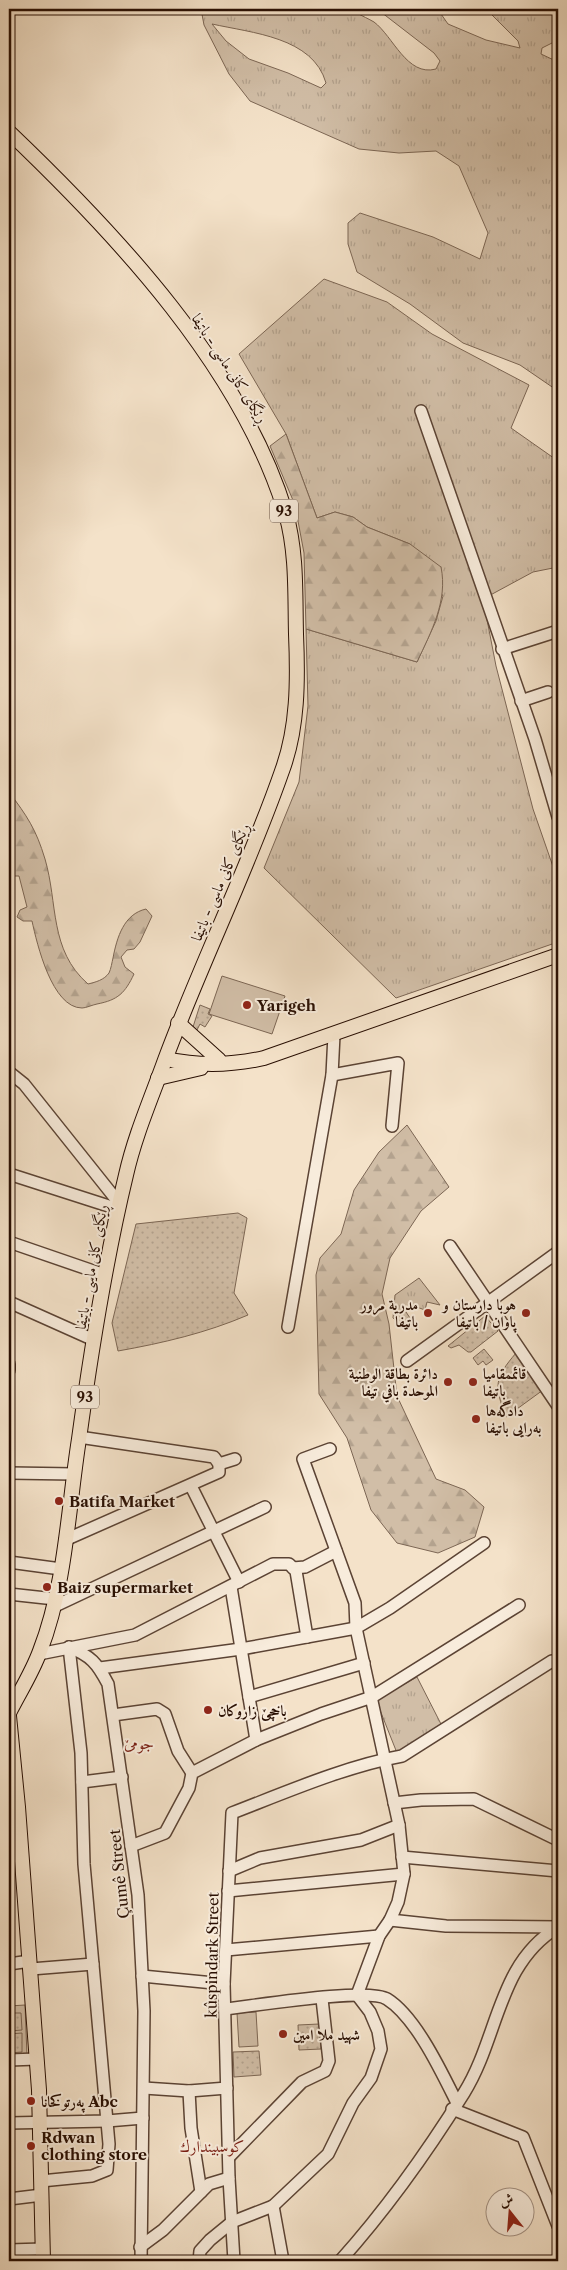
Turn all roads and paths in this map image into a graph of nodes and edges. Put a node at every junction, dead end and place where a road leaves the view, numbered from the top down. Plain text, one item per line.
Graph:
1 (9, 132) edge
2 (421, 411) dead end
3 (558, 631) edge
4 (502, 649) junction
5 (548, 692) dead end
6 (521, 701) junction
7 (558, 817) edge
8 (558, 955) edge
9 (178, 1023) junction
10 (334, 1035) junction
11 (167, 1055) junction
12 (220, 1061) junction
13 (9, 1072) edge
14 (332, 1075) junction
15 (158, 1078) junction
16 (392, 1126) dead end
17 (9, 1174) edge
18 (119, 1206) junction
19 (9, 1242) edge
20 (450, 1246) dead end
21 (558, 1252) edge
22 (105, 1275) junction
23 (9, 1302) edge
24 (487, 1303) junction
25 (288, 1327) dead end
26 (94, 1340) junction
27 (407, 1361) dead end
28 (9, 1365) edge
29 (9, 1370) edge
30 (558, 1406) edge
31 (79, 1437) junction
32 (330, 1449) dead end
33 (236, 1459) dead end
34 (219, 1464) junction
35 (9, 1473) edge
36 (74, 1474) junction
37 (191, 1486) junction
38 (265, 1507) dead end
39 (212, 1530) junction
40 (65, 1540) junction
41 (484, 1543) dead end
42 (336, 1551) junction
43 (9, 1562) edge
44 (293, 1568) junction
45 (61, 1569) junction
46 (235, 1584) junction
47 (9, 1594) edge
48 (54, 1603) junction
49 (519, 1605) dead end
50 (356, 1628) junction
51 (307, 1637) junction
52 (69, 1648) junction
53 (241, 1649) junction
54 (39, 1654) junction
55 (552, 1660) dead end
56 (364, 1663) junction
57 (100, 1668) junction
58 (249, 1697) junction
59 (372, 1697) junction
60 (9, 1715) edge
61 (113, 1715) junction
62 (256, 1740) junction
63 (11, 1751) edge
64 (385, 1759) junction
65 (192, 1773) junction
66 (122, 1777) junction
67 (82, 1782) junction
68 (394, 1804) junction
69 (13, 1810) edge
70 (399, 1825) junction
71 (558, 1840) edge
72 (131, 1846) junction
73 (402, 1857) junction
74 (229, 1871) junction
75 (558, 1871) edge
76 (404, 1874) junction
77 (228, 1892) junction
78 (390, 1920) junction
79 (558, 1926) edge
80 (379, 1936) junction
81 (226, 1950) junction
82 (9, 1964) edge
83 (93, 1964) junction
84 (30, 1965) junction
85 (142, 1976) junction
86 (224, 1984) junction
87 (357, 1995) junction
88 (322, 1998) junction
89 (225, 2009) junction
90 (37, 2059) junction
91 (9, 2060) edge
92 (144, 2088) junction
93 (227, 2088) junction
94 (189, 2091) junction
95 (454, 2106) junction
96 (143, 2118) junction
97 (107, 2122) junction
98 (9, 2123) edge
99 (40, 2123) junction
100 (229, 2157) junction
101 (229, 2178) junction
102 (42, 2188) junction
103 (201, 2192) junction
104 (9, 2199) edge
105 (274, 2206) junction
106 (232, 2222) junction
107 (558, 2226) edge
108 (140, 2247) junction
109 (9, 2250) edge
110 (43, 2255) edge
111 (141, 2261) edge
112 (198, 2261) edge
113 (234, 2261) edge
114 (283, 2261) edge
115 (340, 2261) edge

1 - 9 main road, ڕێگای کانی ماسی - باتيفا / 93
2 - 4 street
3 - 4 street
4 - 6 street
5 - 6 street
6 - 7 street
8 - 10 main road
9 - 11 main road, ڕێگای کانی ماسی - باتيفا / 93
9 - 12 main road
10 - 12 main road
10 - 14 street
11 - 12 main road
11 - 15 main road, ڕێگای کانی ماسی - باتيفا / 93
12 - 15 main road
13 - 18 street
14 - 16 street
14 - 25 street
15 - 18 main road, ڕێگای کانی ماسی - باتيفا / 93
17 - 18 street
18 - 22 main road, ڕێگای کانی ماسی - باتيفا / 93
19 - 22 street
20 - 24 street
21 - 24 street
22 - 26 main road, ڕێگای کانی ماسی - باتيفا / 93
23 - 26 street
24 - 27 street
24 - 30 street
26 - 31 main road, ڕێگای کانی ماسی - باتيفا / 93
28 - 29 street
31 - 34 street
31 - 36 main road, ڕێگای کانی ماسی - باتيفا / 93
32 - 42 street
33 - 34 street
34 - 37 street
35 - 36 street
36 - 40 main road, ڕێگای کانی ماسی - باتيفا / 93
37 - 39 street
37 - 40 street
38 - 39 street
39 - 46 street
39 - 48 street
40 - 45 main road, ڕێگای کانی ماسی - باتيفا / 93
41 - 50 street
42 - 44 street
42 - 50 street
43 - 45 street
44 - 46 street
44 - 51 street
45 - 48 main road, ڕێگای کانی ماسی - باتيفا / 93
46 - 52 street
46 - 53 street
47 - 48 street
48 - 54 main road, ڕێگای کانی ماسی - باتيفا / 93
49 - 59 street
50 - 51 street
50 - 56 street
51 - 53 street
52 - 54 street
52 - 57 street, Çumê Street
52 - 67 street
53 - 57 street
53 - 58 street
54 - 60 main road, ڕێگای کانی ماسی - باتيفا / 93
55 - 64 street
56 - 58 street
56 - 59 street
57 - 61 street, Çumê Street
58 - 62 street
59 - 62 street
59 - 64 street
60 - 63 main road
61 - 65 street
61 - 66 street, Çumê Street
62 - 65 street
63 - 69 main road
64 - 68 street
64 - 74 street, kûspindark Street
65 - 72 street
66 - 67 street
66 - 72 street, Çumê Street
67 - 83 street
68 - 70 street
68 - 71 street
69 - 84 main road
70 - 73 street
70 - 74 street
72 - 85 street, Çumê Street
73 - 75 street
73 - 76 street
74 - 77 street, kûspindark Street
76 - 77 street
76 - 78 street
77 - 81 street, kûspindark Street
78 - 79 street
78 - 80 street
79 - 95 street
80 - 81 street
80 - 87 street
81 - 86 street, kûspindark Street
82 - 84 street
83 - 84 street
83 - 97 street
84 - 90 main road
85 - 86 street
85 - 92 street, Çumê Street
86 - 89 street, kûspindark Street
87 - 88 street
87 - 95 street
87 - 105 street
88 - 89 street
88 - 100 street
89 - 93 street, kûspindark Street
90 - 91 street
90 - 99 main road
92 - 94 street
92 - 96 street, Çumê Street
93 - 94 street
93 - 100 street, kûspindark Street
94 - 103 street
95 - 107 street
95 - 115 street
96 - 97 street
96 - 108 street, Çumê Street
97 - 99 street
97 - 102 street
98 - 99 street
99 - 102 main road
100 - 101 street, kûspindark Street
101 - 103 street
101 - 106 street, kûspindark Street
102 - 104 street
102 - 110 main road
103 - 108 street
105 - 106 street
105 - 114 street
106 - 112 street
106 - 113 street, kûspindark Street
108 - 111 street, Çumê Street
109 - 110 street

